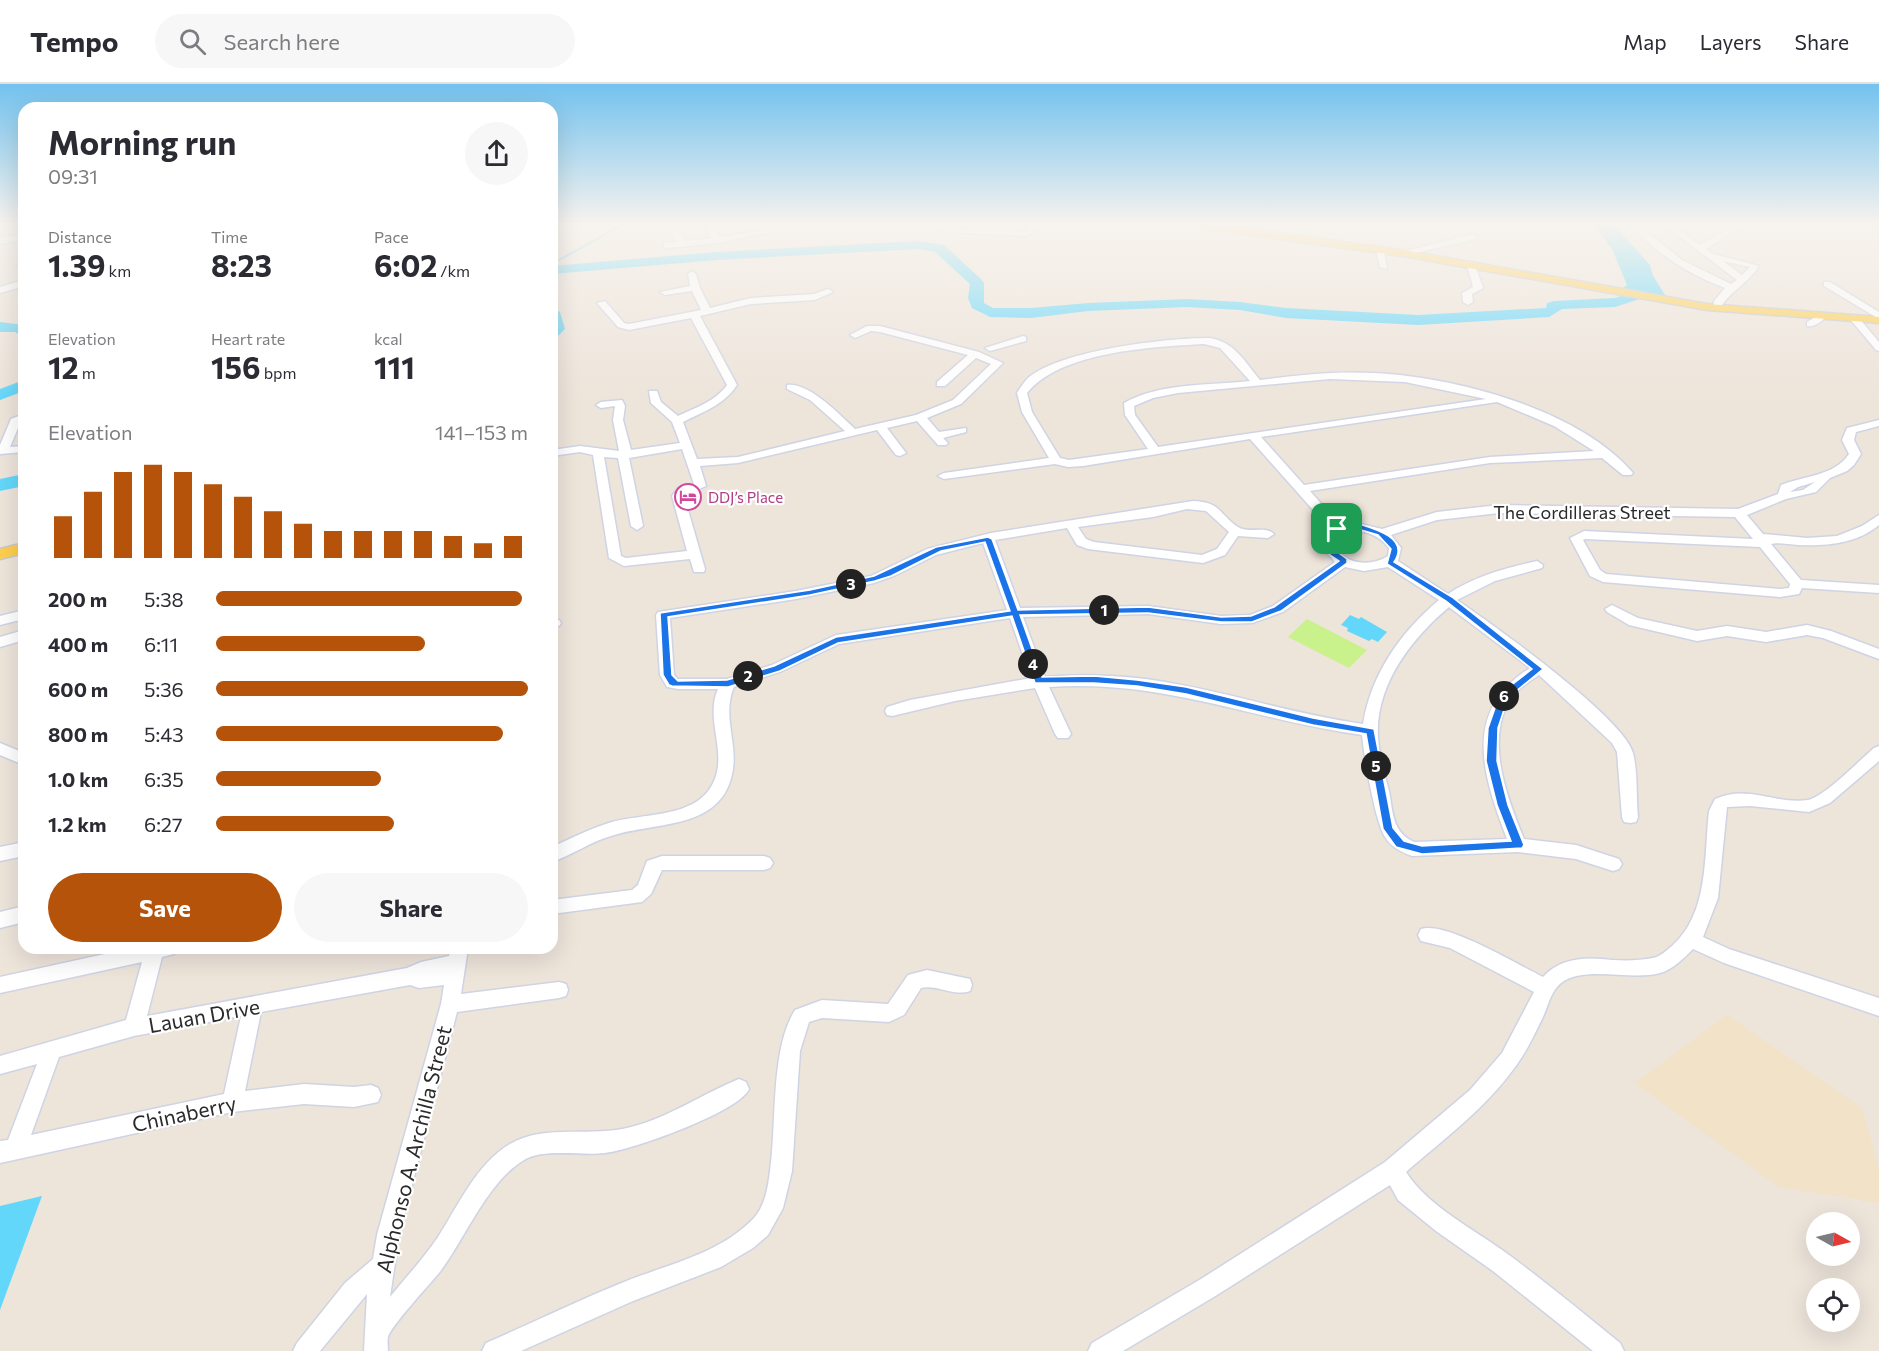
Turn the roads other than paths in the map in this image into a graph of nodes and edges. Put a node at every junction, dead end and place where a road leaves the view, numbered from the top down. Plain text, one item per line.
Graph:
1 (695, 284) edge
2 (1477, 284) edge
3 (1579, 284) edge
4 (1724, 284) edge
5 (1736, 284) edge
6 (1827, 284) dead end
7 (18, 285) edge
8 (1731, 287) junction
9 (696, 288) junction
10 (0, 290) edge
11 (665, 292) dead end
12 (828, 292) dead end
13 (18, 294) edge
14 (0, 297) edge
15 (1468, 302) dead end
16 (602, 303) dead end
17 (1711, 307) junction
18 (708, 312) junction
19 (695, 316) junction
20 (1822, 316) junction
21 (1879, 318) edge
22 (1855, 319) junction
23 (1810, 324) dead end
24 (855, 335) dead end
25 (992, 335) dead end
26 (1023, 339) dead end
27 (1879, 348) edge
28 (975, 354) junction
29 (989, 354) junction
30 (1257, 383) junction
31 (940, 384) dead end
32 (791, 387) dead end
33 (652, 393) dead end
34 (1498, 400) junction
35 (601, 405) dead end
36 (920, 417) junction
37 (18, 418) edge
38 (677, 421) junction
39 (1879, 423) edge
40 (880, 427) junction
41 (962, 430) dead end
42 (853, 433) junction
43 (1253, 435) junction
44 (687, 446) junction
45 (18, 450) edge
46 (1155, 451) junction
47 (558, 452) edge
48 (598, 453) junction
49 (900, 453) dead end
50 (1604, 454) junction
51 (625, 455) junction
52 (1056, 460) junction
53 (695, 463) junction
54 (1627, 473) dead end
55 (945, 476) dead end
56 (1301, 489) junction
57 (1739, 513) junction
58 (1879, 519) edge
59 (1070, 523) junction
60 (637, 526) dead end
61 (1337, 529) junction
62 (1235, 532) junction
63 (1268, 534) dead end
64 (1381, 534) junction
65 (988, 539) junction
66 (1763, 541) junction
67 (18, 550) edge
68 (0, 554) edge
69 (695, 554) junction
70 (1344, 561) junction
71 (1390, 562) junction
72 (1537, 565) dead end
73 (699, 569) dead end
74 (1797, 584) junction
75 (1879, 589) edge
76 (1449, 599) junction
77 (1612, 609) dead end
78 (1015, 613) junction
79 (18, 616) edge
80 (0, 621) edge
81 (18, 637) edge
82 (0, 642) edge
83 (1879, 654) edge
84 (1538, 669) junction
85 (1039, 681) junction
86 (728, 684) junction
87 (892, 711) dead end
88 (1370, 731) junction
89 (1063, 734) dead end
90 (0, 748) edge
91 (1879, 752) edge
92 (18, 756) edge
93 (1630, 817) dead end
94 (584, 839) junction
95 (558, 843) edge
96 (1518, 845) junction
97 (18, 850) edge
98 (558, 852) edge
99 (0, 854) edge
100 (764, 863) dead end
101 (1613, 864) dead end
102 (558, 906) edge
103 (18, 916) edge
104 (0, 920) edge
105 (1427, 935) dead end
106 (1691, 940) junction
107 (137, 954) edge
108 (157, 954) edge
109 (457, 962) edge
110 (0, 985) edge
111 (963, 985) dead end
112 (1545, 988) junction
113 (560, 990) dead end
114 (450, 1004) junction
115 (253, 1007) junction
116 (1879, 1007) edge
117 (134, 1027) junction
118 (52, 1050) junction
119 (0, 1065) edge
120 (740, 1089) dead end
121 (370, 1095) dead end
122 (232, 1102) junction
123 (8, 1151) edge
124 (1393, 1170) junction
125 (383, 1265) junction
126 (377, 1341) edge
127 (305, 1351) edge
128 (494, 1351) edge
129 (1100, 1351) edge
130 (1612, 1351) edge

1 - 9 street
2 - 15 street
3 - 17 main road
4 - 8 street
5 - 8 street
6 - 21 street
7 - 10 street
8 - 17 street
9 - 11 street
9 - 18 street
12 - 18 street
13 - 14 street
16 - 19 street
17 - 20 main road
18 - 19 street
19 - 38 street
20 - 22 main road
20 - 23 street
21 - 22 main road
22 - 27 street
24 - 28 street
25 - 29 street
26 - 29 street
28 - 29 street
28 - 31 street
29 - 36 street
30 - 34 street
30 - 46 street
30 - 52 street
32 - 42 street
33 - 38 street
34 - 43 street
34 - 50 street
35 - 51 street
36 - 40 street
36 - 41 street
37 - 45 street
38 - 44 street
39 - 57 street, The Cordilleras Street
40 - 42 street
40 - 49 street
42 - 53 street
43 - 46 street
43 - 56 street
44 - 51 street
44 - 53 street
46 - 52 street
47 - 48 street
48 - 51 street
48 - 69 street
50 - 54 street
50 - 56 street
51 - 60 street
52 - 55 street
53 - 69 street
56 - 61 street
57 - 64 street, The Cordilleras Street
57 - 66 street
58 - 66 street
59 - 62 street
59 - 62 street
59 - 65 street
61 - 64 street
61 - 70 street
62 - 63 street
64 - 71 street
65 - 78 street
65 - 86 street
66 - 74 street
66 - 74 street
67 - 68 main road
69 - 73 street
70 - 71 street
70 - 78 street
71 - 76 street
72 - 76 street
74 - 75 street
76 - 84 street
76 - 88 street
77 - 83 street
78 - 85 street
78 - 86 street
79 - 80 street
81 - 82 street
84 - 93 street
84 - 96 street
85 - 87 street
85 - 88 street
85 - 89 street
86 - 94 street
88 - 96 street
90 - 92 street
91 - 106 street
94 - 95 street
94 - 98 street
96 - 101 street
97 - 99 street
100 - 102 street
103 - 104 street
105 - 112 street
106 - 112 street
106 - 116 street
107 - 110 street
108 - 117 street
109 - 114 street, Alphonso A. Archilla Street
109 - 115 street, Lauan Drive
111 - 128 street
112 - 124 street
113 - 114 street
114 - 125 street, Alphonso A. Archilla Street
115 - 117 street, Lauan Drive
115 - 122 street
117 - 118 street, Lauan Drive
118 - 119 street, Lauan Drive
118 - 123 street
120 - 126 street
121 - 122 street, Chinaberry
122 - 123 street, Chinaberry
124 - 129 street
124 - 130 street
125 - 126 street, Alphonso A. Archilla Street
125 - 127 street

